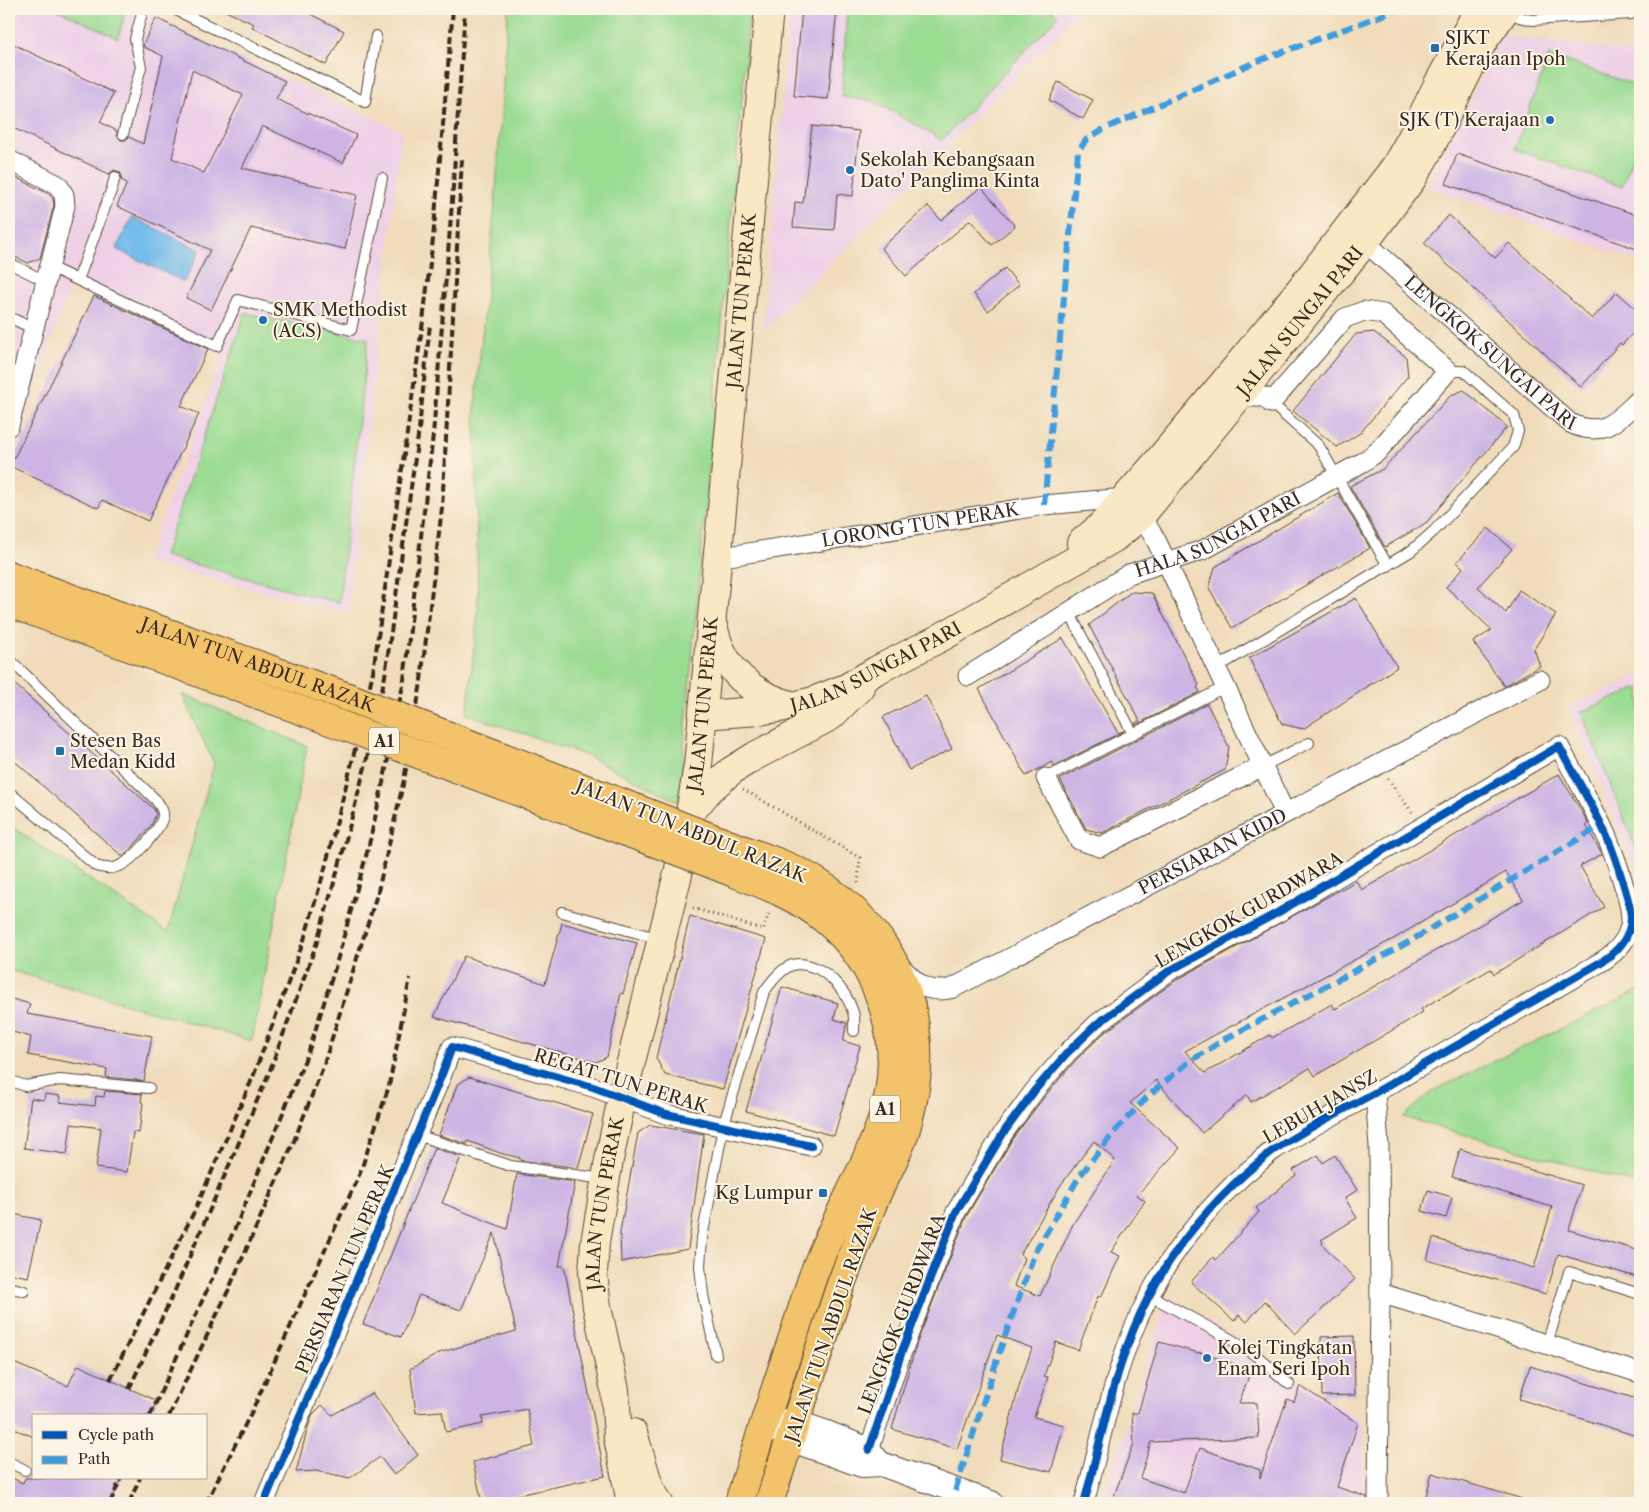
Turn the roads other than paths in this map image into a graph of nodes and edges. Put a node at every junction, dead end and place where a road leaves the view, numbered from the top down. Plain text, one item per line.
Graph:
1 (143, 9) edge
2 (174, 9) edge
3 (769, 9) edge
4 (1479, 9) edge
5 (1507, 9) edge
6 (1632, 14) dead end
7 (376, 36) dead end
8 (1439, 106) junction
9 (123, 134) dead end
10 (9, 160) edge
11 (115, 177) dead end
12 (382, 178) dead end
13 (1357, 235) junction
14 (9, 263) edge
15 (48, 274) junction
16 (78, 280) junction
17 (1321, 296) junction
18 (9, 317) edge
19 (1345, 318) junction
20 (34, 329) junction
21 (1448, 371) junction
22 (1238, 397) junction
23 (1640, 398) edge
24 (1271, 403) junction
25 (9, 426) edge
26 (1336, 477) junction
27 (1133, 507) junction
28 (717, 558) junction
29 (1167, 562) junction
30 (1388, 566) junction
31 (12, 593) edge
32 (1069, 612) junction
33 (712, 621) junction
34 (9, 659) edge
35 (1216, 668) junction
36 (877, 670) junction
37 (968, 676) dead end
38 (1540, 680) dead end
39 (1225, 687) junction
40 (793, 706) junction
41 (703, 715) junction
42 (1133, 734) junction
43 (1309, 743) dead end
44 (1263, 766) junction
45 (1046, 778) joint
46 (9, 792) edge
47 (1285, 812) junction
48 (690, 813) junction
49 (718, 854) junction
50 (1635, 907) edge
51 (562, 912) dead end
52 (661, 939) junction
53 (890, 955) junction
54 (854, 1031) dead end
55 (452, 1047) joint
56 (9, 1080) edge
57 (149, 1088) dead end
58 (1375, 1093) junction
59 (622, 1098) junction
60 (723, 1127) junction
61 (417, 1135) junction
62 (811, 1146) dead end
63 (605, 1180) junction
64 (9, 1287) edge
65 (24, 1291) dead end
66 (1380, 1293) junction
67 (1640, 1294) edge
68 (1149, 1295) junction
69 (1547, 1344) junction
70 (716, 1355) dead end
71 (1640, 1373) edge
72 (1289, 1384) dead end
73 (615, 1390) junction
74 (765, 1421) junction
75 (793, 1430) junction
76 (875, 1457) junction
77 (9, 1462) edge
78 (25, 1470) dead end
79 (264, 1503) edge
80 (631, 1503) edge
81 (659, 1503) edge
82 (739, 1503) edge
83 (769, 1503) edge
84 (991, 1503) edge
85 (1084, 1503) edge
86 (1378, 1503) edge

1 - 9 lane
2 - 7 lane
3 - 28 main road, JALAN TUN PERAK
4 - 8 main road, JALAN SUNGAI PARI
5 - 6 lane
5 - 8 main road, JALAN SUNGAI PARI
8 - 13 main road, JALAN SUNGAI PARI
10 - 15 street
11 - 16 lane
12 - 16 lane
13 - 17 main road, JALAN SUNGAI PARI
13 - 23 street, LENGKOK SUNGAI PARI
13 - 27 main road, JALAN SUNGAI PARI
14 - 15 lane
15 - 16 lane
15 - 20 street
17 - 19 street
17 - 22 main road, JALAN SUNGAI PARI
18 - 20 lane
19 - 21 street
19 - 24 street
20 - 25 street
21 - 26 street, HALA SUNGAI PARI
21 - 30 lane
22 - 24 street
22 - 27 main road, JALAN SUNGAI PARI
24 - 26 lane
26 - 29 street, HALA SUNGAI PARI
26 - 30 lane
27 - 28 street, LORONG TUN PERAK
27 - 29 street
27 - 36 main road, JALAN SUNGAI PARI
28 - 33 main road, JALAN TUN PERAK
29 - 32 street, HALA SUNGAI PARI
29 - 35 street
30 - 35 lane
31 - 49 main road, JALAN TUN ABDUL RAZAK / A1, bridge
32 - 37 street, HALA SUNGAI PARI
32 - 42 lane
33 - 40 main road
33 - 41 main road, JALAN TUN PERAK
34 - 46 lane
35 - 39 street
36 - 40 main road, JALAN SUNGAI PARI
36 - 48 main road
38 - 47 street, PERSIARAN KIDD
39 - 42 lane
39 - 44 street
40 - 41 main road, JALAN SUNGAI PARI
41 - 48 main road, JALAN TUN PERAK
42 - 45 lane
43 - 44 lane
44 - 45 street
44 - 47 street
47 - 53 street, PERSIARAN KIDD
48 - 52 main road, JALAN TUN PERAK
49 - 53 main road, JALAN TUN ABDUL RAZAK / A1
49 - 74 main road, JALAN TUN ABDUL RAZAK / A1
50 - 58 street, LEBUH JANSZ
50 - 76 street, LENGKOK GURDWARA
51 - 52 lane
52 - 59 main road, JALAN TUN PERAK
53 - 75 main road, JALAN TUN ABDUL RAZAK / A1
54 - 60 lane
55 - 59 street, REGAT TUN PERAK
55 - 61 street, PERSIARAN TUN PERAK
56 - 57 lane
58 - 66 street
58 - 68 street, LEBUH JANSZ
59 - 60 street, REGAT TUN PERAK
59 - 63 main road, JALAN TUN PERAK
60 - 62 street, REGAT TUN PERAK
60 - 70 lane
61 - 63 lane
61 - 79 street, PERSIARAN TUN PERAK
63 - 73 main road, JALAN TUN PERAK
64 - 65 lane
66 - 69 street
66 - 86 street
67 - 69 lane
68 - 72 lane
68 - 85 street, LEBUH JANSZ
69 - 71 street
73 - 80 main road, JALAN TUN PERAK
73 - 81 main road, JALAN TUN PERAK
74 - 75 street
74 - 82 main road, JALAN TUN ABDUL RAZAK / A1
75 - 76 street
75 - 83 main road, JALAN TUN ABDUL RAZAK / A1
76 - 84 street
77 - 78 lane

